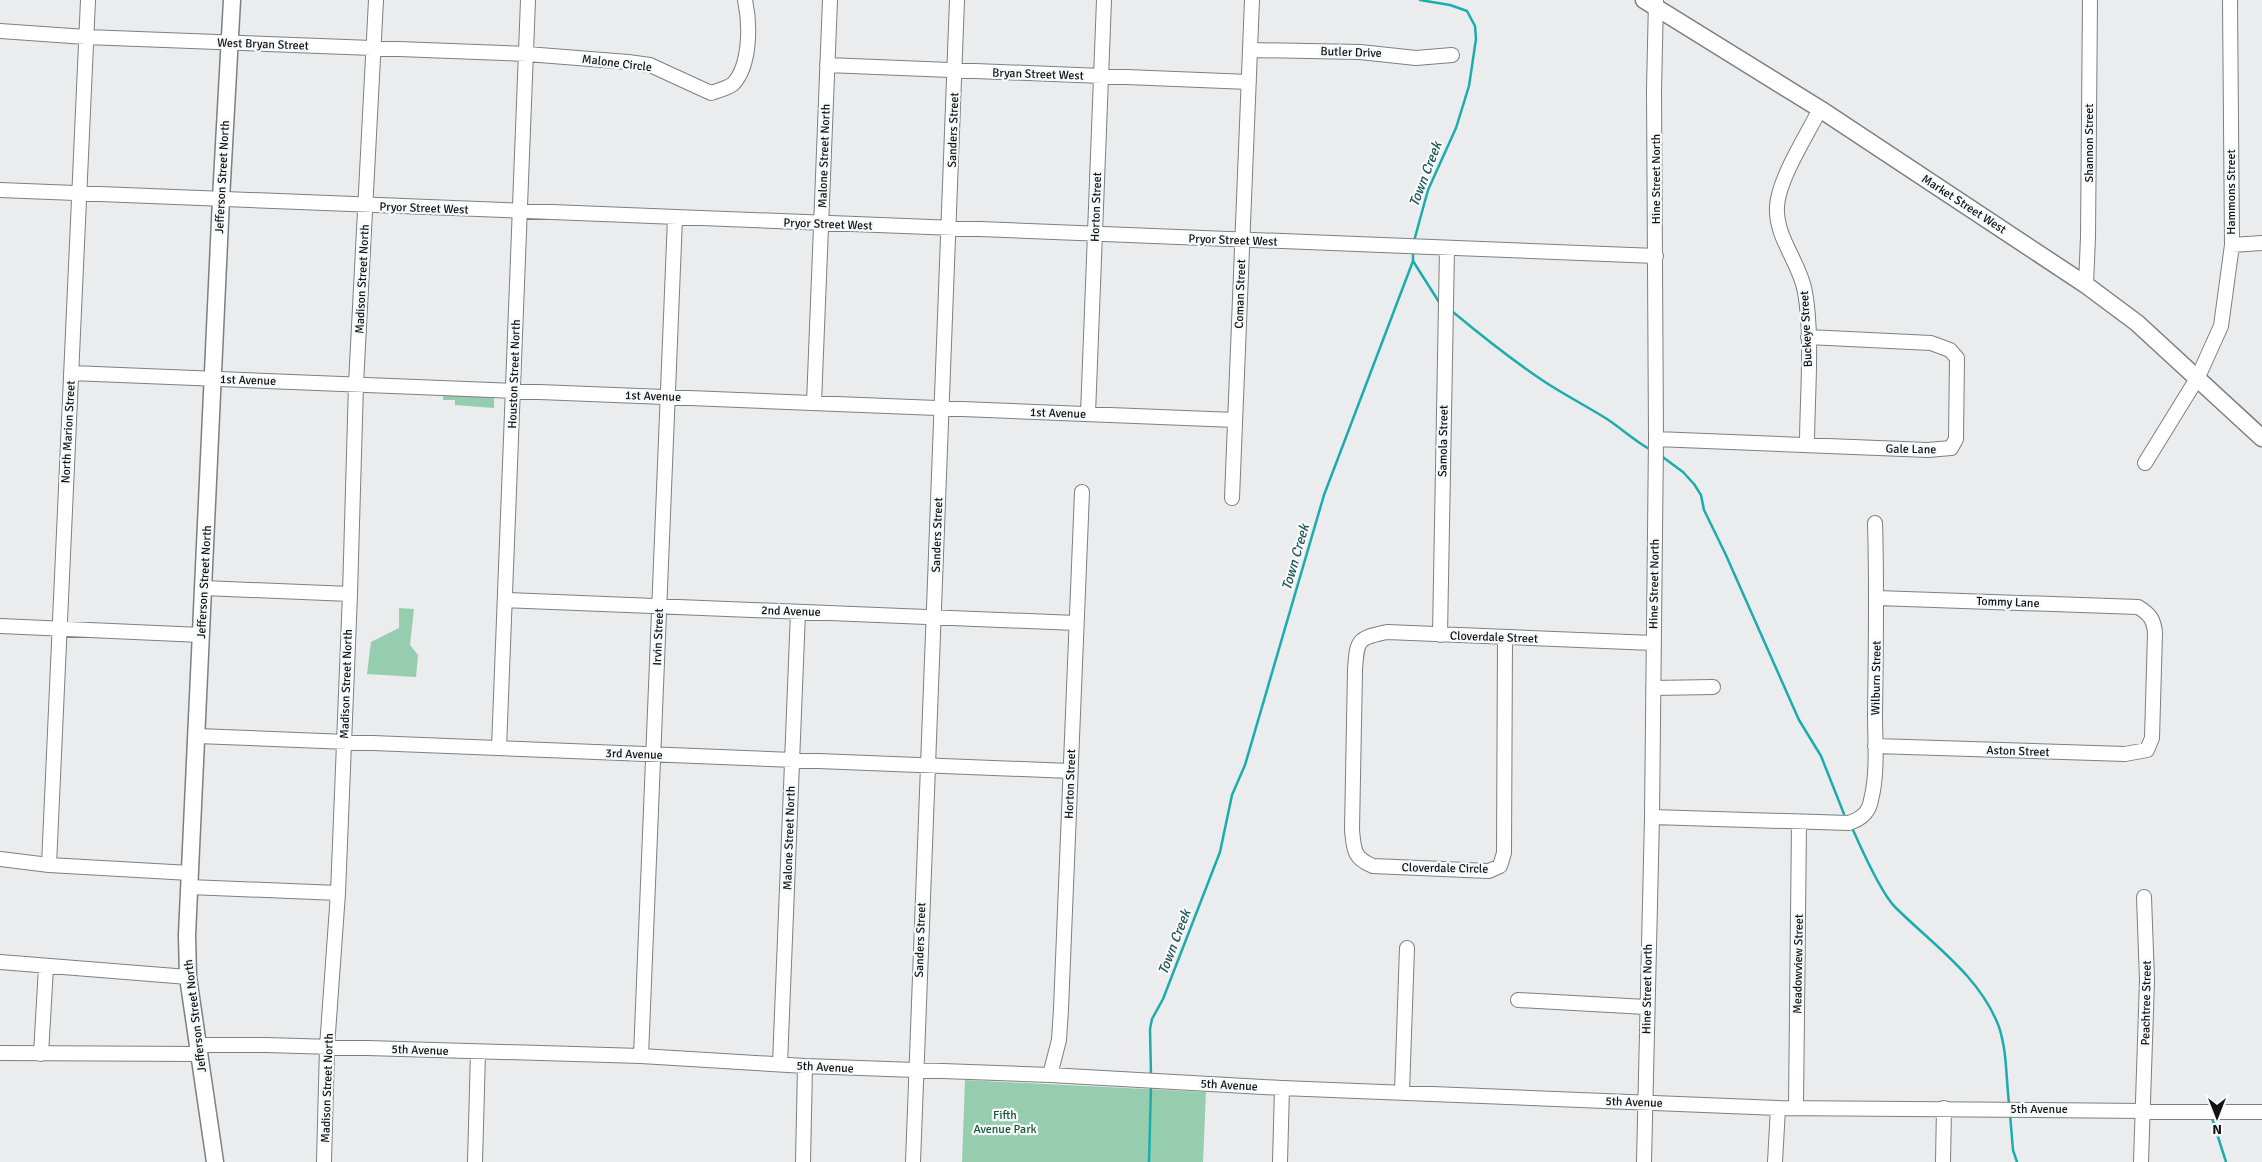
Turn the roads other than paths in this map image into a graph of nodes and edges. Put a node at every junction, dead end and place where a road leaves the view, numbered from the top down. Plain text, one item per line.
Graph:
1 (88, 0) edge
2 (232, 0) edge
3 (376, 0) edge
4 (528, 0) edge
5 (745, 0) edge
6 (830, 0) edge
7 (957, 0) edge
8 (1104, 0) edge
9 (1252, 0) edge
10 (2090, 0) edge
11 (2230, 0) edge
12 (1652, 2) edge
13 (0, 31) edge
14 (86, 36) junction
15 (230, 42) junction
16 (373, 48) junction
17 (1250, 50) junction
18 (527, 54) junction
19 (1452, 55) dead end
20 (828, 65) junction
21 (956, 70) junction
22 (1101, 76) junction
23 (1249, 82) junction
24 (1820, 109) junction
25 (0, 190) edge
26 (79, 194) junction
27 (220, 199) junction
28 (366, 205) junction
29 (520, 211) junction
30 (675, 218) junction
31 (821, 223) junction
32 (949, 228) junction
33 (1095, 234) junction
34 (1243, 240) junction
35 (2262, 243) edge
36 (2232, 245) junction
37 (1447, 248) junction
38 (1656, 256) junction
39 (2086, 285) junction
40 (1808, 337) junction
41 (71, 373) junction
42 (2198, 378) junction
43 (214, 379) junction
44 (356, 384) junction
45 (513, 390) junction
46 (668, 397) junction
47 (814, 403) junction
48 (942, 408) junction
49 (1088, 414) junction
50 (1235, 420) junction
51 (2262, 438) edge
52 (1656, 439) junction
53 (1807, 445) junction
54 (2145, 463) dead end
55 (1082, 492) dead end
56 (1232, 498) dead end
57 (1875, 523) dead end
58 (204, 588) junction
59 (350, 594) junction
60 (1877, 598) junction
61 (505, 600) junction
62 (659, 606) junction
63 (798, 612) junction
64 (933, 617) junction
65 (1076, 623) junction
66 (0, 626) edge
67 (59, 629) junction
68 (1440, 634) junction
69 (201, 635) junction
70 (1504, 638) junction
71 (1653, 643) junction
72 (1355, 663) joint
73 (1713, 687) dead end
74 (1653, 688) junction
75 (197, 736) junction
76 (2152, 738) joint
77 (344, 742) junction
78 (1875, 746) junction
79 (499, 748) junction
80 (653, 754) junction
81 (792, 760) junction
82 (928, 765) junction
83 (1070, 771) junction
84 (1652, 817) junction
85 (1799, 822) junction
86 (0, 859) edge
87 (49, 865) junction
88 (190, 880) junction
89 (338, 894) junction
90 (2144, 897) dead end
91 (1407, 948) dead end
92 (0, 962) edge
93 (46, 967) junction
94 (188, 977) junction
95 (1518, 1000) dead end
96 (1646, 1007) junction
97 (328, 1047) junction
98 (197, 1050) junction
99 (478, 1052) junction
100 (0, 1053) edge
101 (41, 1054) junction
102 (641, 1056) junction
103 (780, 1064) junction
104 (806, 1066) junction
105 (918, 1070) junction
106 (1050, 1075) junction
107 (1282, 1088) junction
108 (1402, 1092) junction
109 (1645, 1102) junction
110 (1796, 1106) junction
111 (1778, 1108) junction
112 (1944, 1108) junction
113 (2142, 1110) junction
114 (2262, 1112) edge
115 (216, 1162) edge
116 (324, 1162) edge
117 (475, 1162) edge
118 (803, 1162) edge
119 (913, 1162) edge
120 (1280, 1162) edge
121 (1644, 1162) edge
122 (1775, 1162) edge
123 (1943, 1162) edge
124 (2141, 1162) edge

1 - 14 street, North Marion Street
2 - 15 main road, Jefferson Street North
3 - 16 street
4 - 18 street, Houston Street North
5 - 18 street, Malone Circle
6 - 20 street, Malone Street North
7 - 21 street, Sanders Street
8 - 22 street, Horton Street
9 - 17 street, Coman Street
10 - 39 street, Shannon Street
11 - 36 street, Hammons Street
12 - 24 main road, Market Street West
12 - 38 street, Hine Street North
13 - 14 street, West Bryan Street
14 - 15 street, West Bryan Street
14 - 26 street, North Marion Street
15 - 16 street, West Bryan Street
15 - 27 main road, Jefferson Street North
16 - 18 street, West Bryan Street
16 - 28 street, Madison Street North
17 - 19 street, Butler Drive
17 - 23 street, Coman Street
18 - 29 street, Houston Street North
20 - 21 street, Bryan Street West
20 - 31 street, Malone Street North
21 - 22 street, Bryan Street West
21 - 32 street, Sanders Street
22 - 23 street, Bryan Street West
22 - 33 street, Horton Street
23 - 34 street, Coman Street
24 - 39 main road, Market Street West
24 - 40 street, Buckeye Street
25 - 26 street, Pryor Street West
26 - 27 street, Pryor Street West
26 - 41 street, North Marion Street
27 - 28 street, Pryor Street West
27 - 43 main road, Jefferson Street North
28 - 29 street, Pryor Street West
28 - 44 street, Madison Street North
29 - 30 street, Pryor Street West
29 - 45 street, Houston Street North
30 - 31 street, Pryor Street West
30 - 46 street, Irvin Street
31 - 32 street, Pryor Street West
31 - 47 street, Malone Street North
32 - 33 street, Pryor Street West
32 - 48 street, Sanders Street
33 - 34 street, Pryor Street West
33 - 49 street, Horton Street
34 - 37 street, Pryor Street West
34 - 50 street, Coman Street
35 - 36 street
36 - 42 street, Hammons Street
37 - 38 street, Pryor Street West
37 - 68 street, Samola Street
38 - 52 street, Hine Street North
39 - 42 main road, Market Street West
40 - 53 street, Buckeye Street
40 - 53 street, Gale Lane
41 - 43 street, 1st Avenue
41 - 67 street, North Marion Street
42 - 51 main road, Market Street West
42 - 54 street, Hammons Street
43 - 44 street, 1st Avenue
43 - 58 main road, Jefferson Street North
44 - 45 street, 1st Avenue
44 - 59 street, Madison Street North
45 - 46 street, 1st Avenue
45 - 61 street, Houston Street North
46 - 47 street, 1st Avenue
46 - 62 street, Irvin Street
47 - 48 street, 1st Avenue
48 - 49 street, 1st Avenue
48 - 64 street, Sanders Street
49 - 50 street, 1st Avenue
50 - 56 street, Coman Street
52 - 53 street, Gale Lane
52 - 71 street, Hine Street North
55 - 65 street, Horton Street
57 - 60 street, Wilburn Street
58 - 59 street
58 - 69 main road, Jefferson Street North
59 - 77 street, Madison Street North
60 - 76 street, Tommy Lane
60 - 78 street, Wilburn Street
61 - 62 street, 2nd Avenue
61 - 79 street, Houston Street North
62 - 63 street, 2nd Avenue
62 - 80 street, Irvin Street
63 - 64 street, 2nd Avenue
63 - 81 street, Malone Street North
64 - 65 street, 2nd Avenue
64 - 82 street, Sanders Street
65 - 83 street, Horton Street
66 - 67 street
67 - 69 street
67 - 87 street, North Marion Street
68 - 70 street, Cloverdale Street
68 - 72 street, Cloverdale Street
69 - 75 main road, Jefferson Street North
70 - 71 street, Cloverdale Street
70 - 72 street, Cloverdale Circle
71 - 74 street, Hine Street North
73 - 74 street
74 - 84 street, Hine Street North
75 - 77 street, 3rd Avenue
75 - 88 main road, Jefferson Street North
76 - 78 street, Aston Street
77 - 79 street, 3rd Avenue
77 - 89 street, Madison Street North
78 - 85 street, Wilburn Street
79 - 80 street, 3rd Avenue
80 - 81 street, 3rd Avenue
80 - 102 street, Irvin Street
81 - 82 street, 3rd Avenue
81 - 103 street, Malone Street North
82 - 83 street, 3rd Avenue
82 - 105 street, Sanders Street
83 - 106 street, Horton Street
84 - 85 street
84 - 96 street, Hine Street North
85 - 110 street, Meadowview Street
86 - 87 street
87 - 88 street
88 - 89 street
88 - 94 main road, Jefferson Street North
89 - 97 street, Madison Street North
90 - 113 street, Peachtree Street
91 - 108 street
92 - 93 street
93 - 94 street
93 - 101 street
94 - 98 main road, Jefferson Street North
95 - 96 street
96 - 109 street, Hine Street North
97 - 98 street, 5th Avenue
97 - 99 street, 5th Avenue
97 - 116 street, Madison Street North
98 - 101 street, 5th Avenue
98 - 115 main road, Jefferson Street North
99 - 102 street, 5th Avenue
99 - 117 street
100 - 101 street, 5th Avenue
102 - 103 street, 5th Avenue
103 - 104 street, 5th Avenue
104 - 105 street, 5th Avenue
104 - 118 street
105 - 106 street, 5th Avenue
105 - 119 street, Sanders Street
106 - 107 street, 5th Avenue
107 - 108 street, 5th Avenue
107 - 120 street
108 - 109 street, 5th Avenue
109 - 111 street, 5th Avenue
109 - 121 street, Hine Street North
110 - 111 street, 5th Avenue
110 - 112 street, 5th Avenue
111 - 122 street
112 - 113 street, 5th Avenue
112 - 123 street
113 - 114 street, 5th Avenue
113 - 124 street, Peachtree Street

